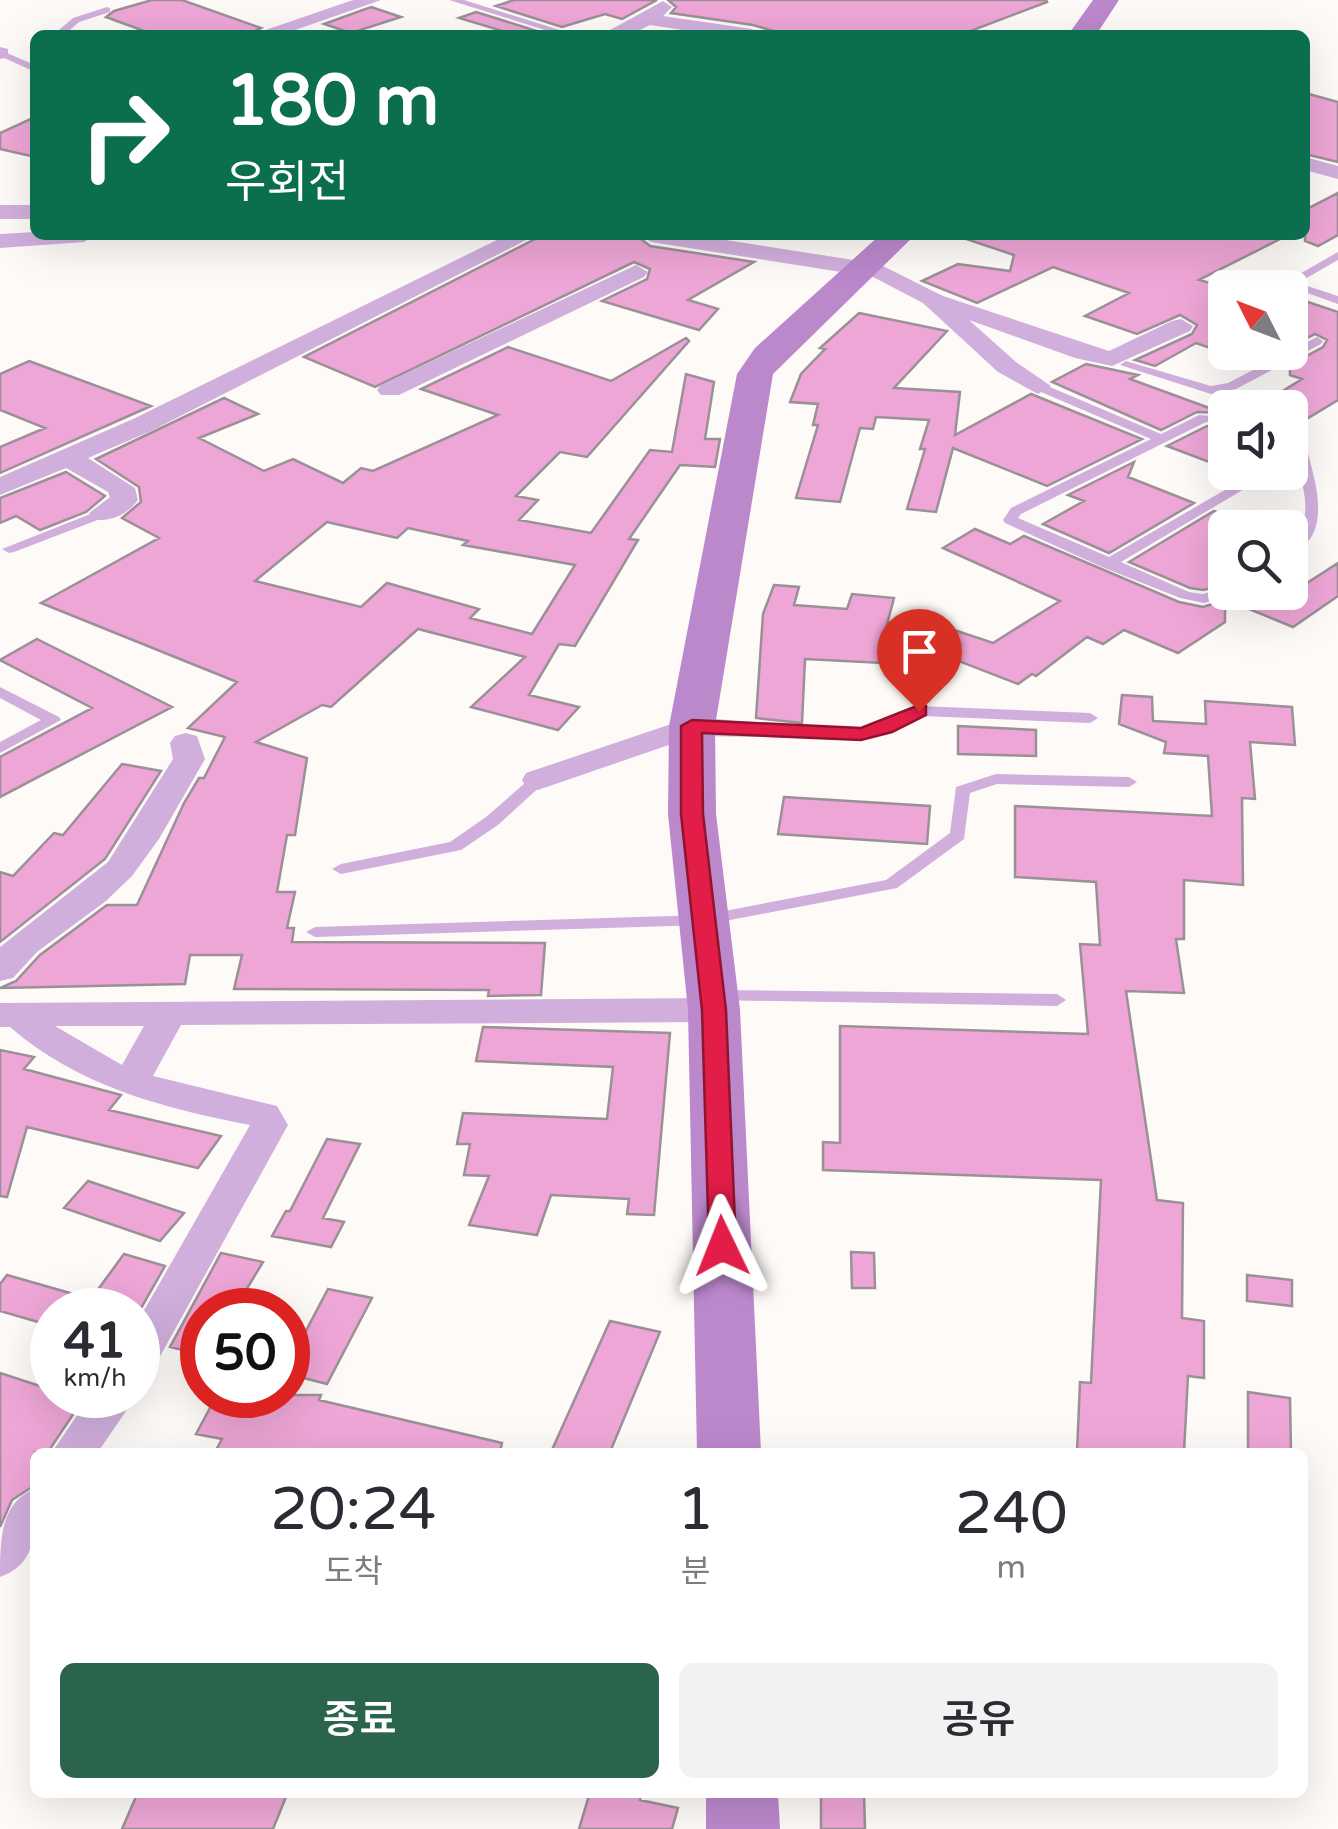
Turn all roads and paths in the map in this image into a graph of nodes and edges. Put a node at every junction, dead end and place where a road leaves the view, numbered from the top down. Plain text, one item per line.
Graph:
1 (372, 0) edge
2 (454, 0) edge
3 (491, 0) edge
4 (677, 0) edge
5 (1106, 0) edge
6 (474, 6) junction
7 (107, 10) dead end
8 (327, 14) junction
9 (648, 20) junction
10 (64, 30) edge
11 (277, 30) edge
12 (313, 30) edge
13 (554, 30) edge
14 (623, 30) edge
15 (717, 30) edge
16 (1085, 30) edge
17 (30, 50) edge
18 (4, 55) edge
19 (30, 67) edge
20 (1310, 164) edge
21 (1338, 172) edge
22 (0, 212) edge
23 (30, 212) edge
24 (30, 239) edge
25 (515, 240) edge
26 (674, 240) edge
27 (893, 240) edge
28 (0, 241) edge
29 (699, 245) junction
30 (1338, 255) edge
31 (651, 265) junction
32 (862, 268) junction
33 (932, 298) junction
34 (1338, 300) edge
35 (1181, 326) dead end
36 (565, 333) dead end
37 (1317, 342) dead end
38 (1119, 362) junction
39 (1038, 386) joint
40 (390, 390) dead end
41 (1208, 419) edge
42 (1159, 438) junction
43 (68, 458) junction
44 (0, 487) edge
45 (1236, 490) edge
46 (1307, 490) edge
47 (103, 513) joint
48 (1308, 535) edge
49 (9, 549) dead end
50 (1107, 564) junction
51 (1208, 598) edge
52 (0, 692) edge
53 (1090, 718) dead end
54 (692, 726) junction
55 (754, 730) joint
56 (186, 743) dead end
57 (0, 748) edge
58 (538, 780) joint
59 (1130, 782) dead end
60 (341, 869) dead end
61 (704, 920) junction
62 (315, 932) dead end
63 (0, 970) edge
64 (1057, 1000) dead end
65 (714, 1003) junction
66 (169, 1014) junction
67 (10, 1016) edge
68 (131, 1082) junction
69 (160, 1319) edge
70 (99, 1418) edge
71 (77, 1448) edge
72 (730, 1448) edge
73 (30, 1514) edge
74 (0, 1558) edge
75 (742, 1798) edge
76 (743, 1829) edge

1 - 8 street
2 - 6 lane
3 - 6 lane
4 - 9 street
5 - 16 main road
6 - 13 lane
7 - 10 lane
8 - 11 street
8 - 12 street
9 - 14 street
9 - 15 street
17 - 18 lane
18 - 19 lane
20 - 21 street
22 - 23 street
24 - 28 street
25 - 43 street
26 - 29 street
27 - 32 main road
29 - 31 street
29 - 32 street
30 - 34 lane
31 - 36 street
31 - 40 street
32 - 33 street
32 - 54 main road
33 - 38 street
33 - 39 street
35 - 38 street
37 - 38 lane
39 - 42 lane
41 - 42 lane
42 - 50 lane
43 - 44 street
43 - 47 street
45 - 50 lane
46 - 48 lane
47 - 49 lane
50 - 51 lane
52 - 57 lane
53 - 55 lane
54 - 55 street
54 - 58 street
54 - 61 main road
56 - 63 street
58 - 60 lane
59 - 61 lane
61 - 62 lane
61 - 65 main road
64 - 65 lane
65 - 66 street
65 - 72 main road
66 - 67 street
66 - 68 street
67 - 68 street
68 - 69 street
70 - 71 street
73 - 74 street
75 - 76 main road

